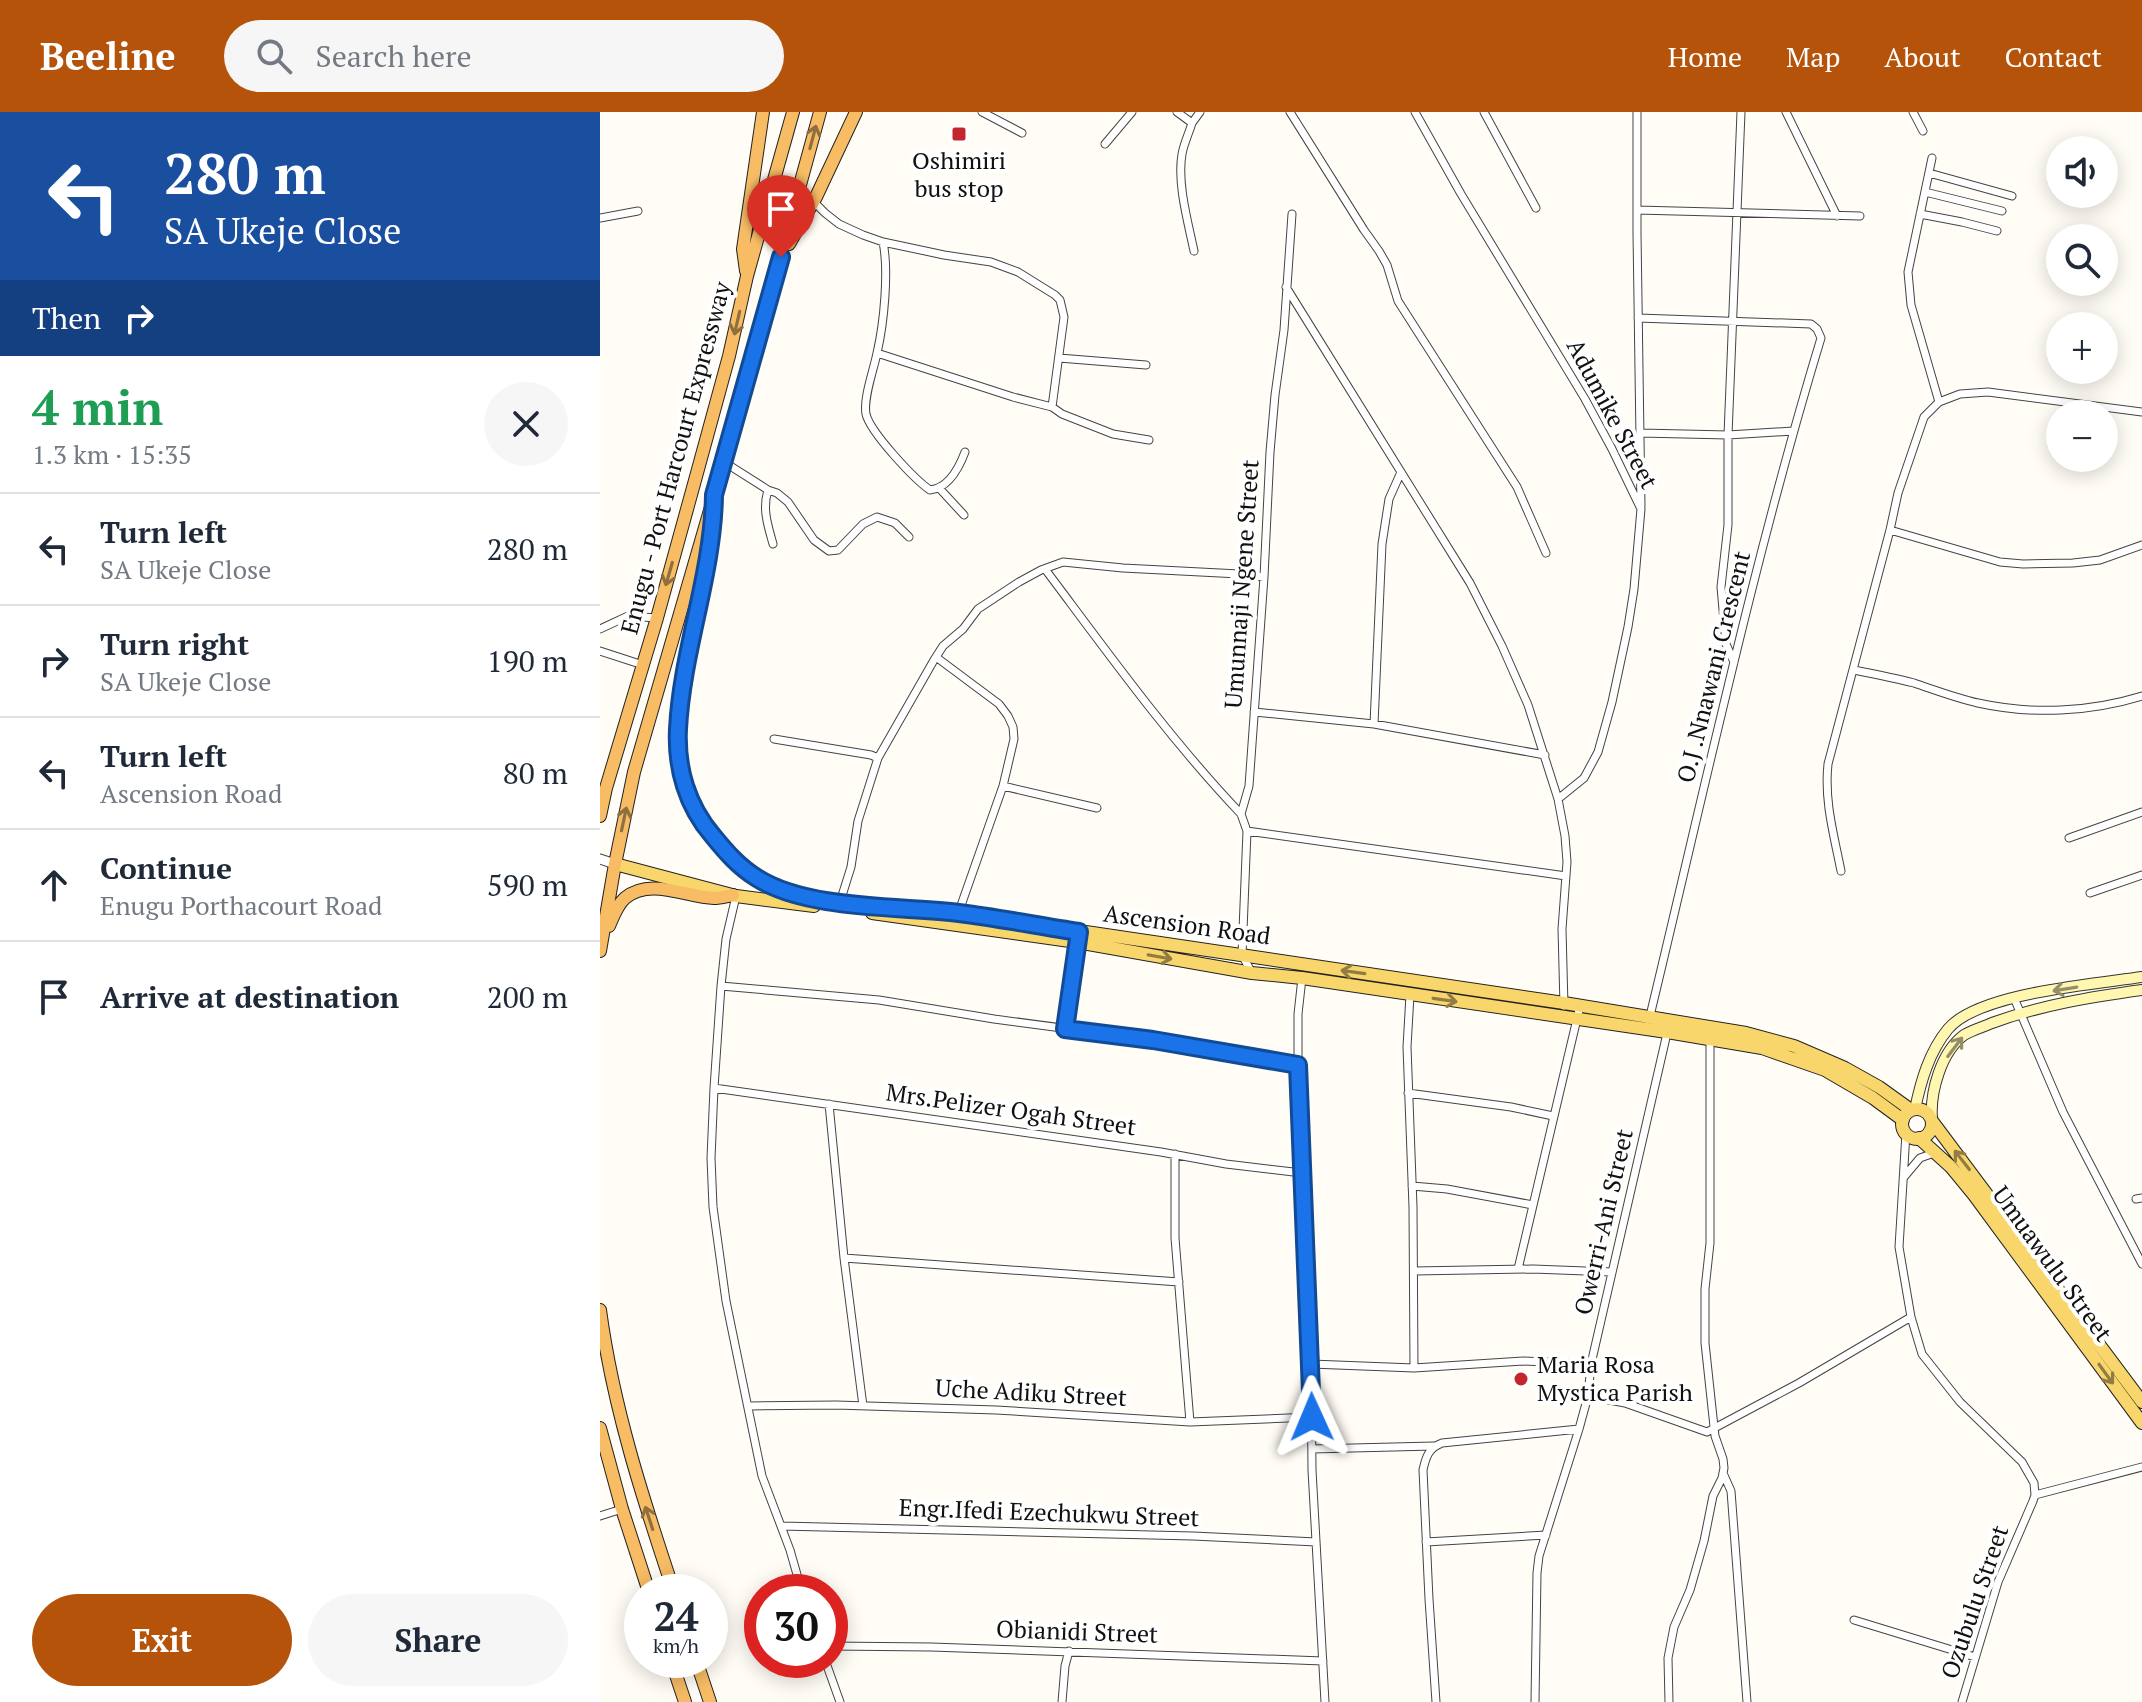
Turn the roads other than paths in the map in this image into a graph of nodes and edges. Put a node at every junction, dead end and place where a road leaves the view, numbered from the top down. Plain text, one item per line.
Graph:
1 (763, 112) edge
2 (793, 112) edge
3 (820, 112) edge
4 (856, 112) edge
5 (982, 112) edge
6 (1132, 112) edge
7 (1177, 112) edge
8 (1200, 112) edge
9 (1290, 112) edge
10 (1415, 112) edge
11 (1484, 112) edge
12 (1637, 112) edge
13 (1741, 112) edge
14 (1786, 112) edge
15 (1913, 112) edge
16 (1192, 123) junction
17 (1923, 131) dead end
18 (1022, 133) dead end
19 (1105, 144) dead end
20 (1932, 158) dead end
21 (1929, 173) junction
22 (1925, 192) junction
23 (2012, 196) dead end
24 (814, 202) junction
25 (1536, 208) dead end
26 (1637, 210) junction
27 (638, 211) dead end
28 (2002, 211) dead end
29 (1736, 213) junction
30 (1292, 214) dead end
31 (1920, 214) junction
32 (1837, 216) junction
33 (1860, 216) dead end
34 (600, 218) edge
35 (1997, 231) dead end
36 (883, 242) junction
37 (1194, 251) dead end
38 (781, 257) junction
39 (747, 276) junction
40 (1286, 287) junction
41 (1638, 318) junction
42 (1732, 322) junction
43 (877, 353) junction
44 (1059, 358) junction
45 (1146, 365) dead end
46 (1939, 402) junction
47 (1052, 407) junction
48 (2142, 412) edge
49 (1793, 431) junction
50 (1640, 433) junction
51 (1728, 435) junction
52 (1149, 440) dead end
53 (965, 452) dead end
54 (724, 462) junction
55 (1401, 472) junction
56 (940, 489) junction
57 (768, 490) junction
58 (714, 495) junction
59 (1641, 509) junction
60 (964, 515) dead end
61 (1890, 530) junction
62 (909, 537) dead end
63 (773, 544) dead end
64 (2142, 545) edge
65 (1546, 553) dead end
66 (1045, 569) junction
67 (1264, 577) junction
68 (657, 618) junction
69 (600, 629) edge
70 (600, 651) edge
71 (936, 657) junction
72 (1734, 662) junction
73 (643, 665) junction
74 (1854, 670) junction
75 (2142, 696) edge
76 (1254, 712) junction
77 (1374, 724) junction
78 (774, 739) dead end
79 (1545, 755) junction
80 (878, 758) junction
81 (1003, 786) junction
82 (1558, 799) junction
83 (1097, 808) dead end
84 (2142, 812) edge
85 (1241, 814) junction
86 (600, 816) edge
87 (1247, 831) junction
88 (2069, 838) dead end
89 (600, 859) edge
90 (615, 864) junction
91 (1841, 871) dead end
92 (2142, 875) edge
93 (1566, 876) junction
94 (2090, 893) dead end
95 (734, 896) junction
96 (840, 902) junction
97 (958, 918) junction
98 (1078, 937) junction
99 (601, 948) edge
100 (1242, 955) junction
101 (1252, 973) junction
102 (2142, 977) edge
103 (1302, 978) junction
104 (721, 986) junction
105 (2142, 990) edge
106 (1410, 995) junction
107 (2014, 998) junction
108 (1563, 1010) junction
109 (1578, 1012) junction
110 (2019, 1013) junction
111 (1648, 1023) junction
112 (1668, 1026) junction
113 (1065, 1029) junction
114 (1710, 1038) junction
115 (1298, 1065) junction
116 (714, 1088) junction
117 (1408, 1093) junction
118 (829, 1104) junction
119 (1553, 1116) junction
120 (1909, 1118) junction
121 (1932, 1120) junction
122 (1919, 1138) junction
123 (1935, 1152) junction
124 (1175, 1154) junction
125 (1302, 1173) junction
126 (1903, 1179) junction
127 (1412, 1186) junction
128 (1533, 1205) junction
129 (844, 1258) junction
130 (2142, 1264) edge
131 (1518, 1269) junction
132 (1414, 1271) junction
133 (1612, 1272) junction
134 (1179, 1282) junction
135 (600, 1310) edge
136 (1911, 1317) junction
137 (1311, 1364) junction
138 (1591, 1364) junction
139 (1414, 1368) junction
140 (1588, 1396) junction
141 (2142, 1402) edge
142 (748, 1406) junction
143 (863, 1406) junction
144 (1312, 1417) junction
145 (1190, 1422) junction
146 (2142, 1423) edge
147 (600, 1428) edge
148 (1579, 1429) junction
149 (1714, 1430) junction
150 (1434, 1446) junction
151 (1312, 1449) junction
152 (2142, 1467) edge
153 (1723, 1473) junction
154 (2035, 1495) junction
155 (622, 1509) junction
156 (600, 1516) edge
157 (781, 1526) junction
158 (1546, 1535) junction
159 (1316, 1542) junction
160 (1426, 1542) junction
161 (643, 1574) edge
162 (668, 1574) edge
163 (796, 1574) edge
164 (1854, 1620) dead end
165 (848, 1645) edge
166 (1069, 1651) junction
167 (1975, 1657) junction
168 (1323, 1661) junction
169 (677, 1678) edge
170 (702, 1678) edge
171 (831, 1678) edge
172 (685, 1702) edge
173 (710, 1702) edge
174 (840, 1702) edge
175 (1062, 1702) edge
176 (1325, 1702) edge
177 (1436, 1702) edge
178 (1535, 1702) edge
179 (1668, 1702) edge
180 (1747, 1702) edge
181 (1962, 1702) edge

1 - 39 highway
2 - 39 highway, Enugu - Port Harcourt Expressway
38 -> 3 highway
4 - 24 highway
5 - 18 street
6 - 19 street
7 - 16 street
8 - 16 street
9 - 65 street
10 - 59 street, Adumike Street
11 - 25 street
12 - 26 street
13 - 29 street
14 - 32 street
15 - 17 street
16 - 37 street
20 - 21 street
21 - 22 street
21 - 23 street
22 - 28 street
22 - 31 street
24 - 36 street
24 - 38 highway
26 - 29 street
26 - 41 street
27 - 34 street
29 - 32 street
29 - 42 street
30 - 40 street, Umunnaji Ngene Street
31 - 35 street
31 - 46 street
32 - 33 street
36 - 43 street
36 - 44 street
38 - 54 highway
39 -> 68 highway, Enugu - Port Harcourt Expressway
40 - 55 street
40 - 67 street, Umunnaji Ngene Street
41 - 42 street
41 - 50 street
42 - 49 street, O.J .Nnawani Crescent
42 - 51 street
43 - 47 street
43 - 56 street
44 - 45 street
44 - 47 street
46 - 48 street
46 - 61 street
47 - 52 street
49 - 51 street
49 - 72 street, O.J .Nnawani Crescent
50 - 51 street
50 - 59 street
51 - 72 street
53 - 56 street
54 - 57 street
54 - 58 highway
55 - 77 street
55 - 79 street
56 - 60 street
57 - 62 street
57 - 63 street
90 -> 58 highway
58 - 96 main road, Ascension Road
59 - 82 street, Adumike Street
61 - 64 street
61 - 74 street
66 - 67 street
66 - 71 street
66 - 85 street
67 - 76 street, Umunnaji Ngene Street
68 - 69 street
68 - 73 highway, Enugu - Port Harcourt Expressway
70 - 73 street
71 - 80 street
71 - 81 street
72 - 111 street, O.J .Nnawani Crescent
73 - 86 highway, Enugu - Port Harcourt Expressway
74 - 75 street
74 - 91 street
76 - 77 street
76 - 85 street, Umunnaji Ngene Street
77 - 79 street
78 - 80 street
79 - 82 street
80 - 96 street
81 - 83 street
81 - 97 street
82 - 93 street
84 - 88 street
85 - 87 street
87 - 93 street
87 - 100 street
89 - 90 street
90 - 95 main road, Ascension Road
90 - 99 highway
92 - 94 street
93 - 108 street
95 - 97 main road, Ascension Road
95 - 99 highway
95 - 104 street
96 - 97 main road, Ascension Road
97 - 98 main road, Ascension Road
98 - 100 main road, Ascension Road
98 -> 101 main road, Ascension Road
98 - 113 street
100 - 101 street
108 -> 100 main road, Ascension Road
101 - 103 main road, Ascension Road
102 -> 107 main road
103 - 106 main road, Ascension Road
103 - 115 street
104 - 113 street
104 - 116 street
105 - 110 main road
106 -> 108 main road, Ascension Road
106 - 117 street
107 - 110 street
107 - 120 main road
108 - 109 main road, Ascension Road
109 - 111 main road, Ascension Road
109 - 119 street
121 -> 110 main road
110 - 130 street
111 - 112 main road, Ascension Road
112 - 114 main road, Ascension Road
112 - 120 main road, Ascension Road
112 - 133 street, Owerri-Ani Street
113 - 115 street
114 - 120 main road, Ascension Road
114 - 149 street
115 - 125 street
116 - 118 street, Mrs.Pelizer Ogah Street
116 - 142 street
117 - 119 street
117 - 127 street
118 - 124 street, Mrs.Pelizer Ogah Street
118 - 129 street
119 - 128 street
120 - 121 main road
120 - 122 main road
120 - 126 street
121 - 122 main road
141 -> 121 main road, Umuawulu Street
122 - 123 main road, Umuawulu Street
123 - 126 street
123 -> 146 main road, Umuawulu Street
124 - 125 street, Mrs.Pelizer Ogah Street
124 - 134 street
125 - 137 street
126 - 136 street
127 - 128 street
127 - 132 street
128 - 131 street
129 - 134 street
129 - 143 street
131 - 132 street
131 - 133 street
132 - 139 street
133 - 138 street, Owerri-Ani Street
134 - 145 street
162 -> 135 highway
136 - 149 street
136 - 154 street
137 - 139 street
137 - 144 street
138 - 139 street
138 - 140 street, Owerri-Ani Street
140 - 148 street, Owerri-Ani Street
140 - 149 street
142 - 143 street, Uche Adiku Street
142 - 157 street
143 - 145 street, Uche Adiku Street
144 - 145 street, Uche Adiku Street
144 - 151 street
147 - 155 highway
148 - 150 street
148 - 158 street, Owerri-Ani Street
149 - 153 street
150 - 151 street
150 - 160 street
151 - 159 street
152 - 154 street
153 - 179 street
153 - 180 street
154 - 167 street, Ozubulu Street
155 - 156 street
155 - 161 highway
157 - 159 street, Engr.Ifedi Ezechukwu Street
157 - 163 street
158 - 160 street
158 - 178 street, Owerri-Ani Street
159 - 168 street
160 - 177 street
164 - 167 street
165 - 166 street, Obianidi Street
166 - 168 street, Obianidi Street
166 - 175 street
167 - 181 street, Ozubulu Street
168 - 176 street
169 - 172 highway
170 - 173 highway
171 - 174 street

